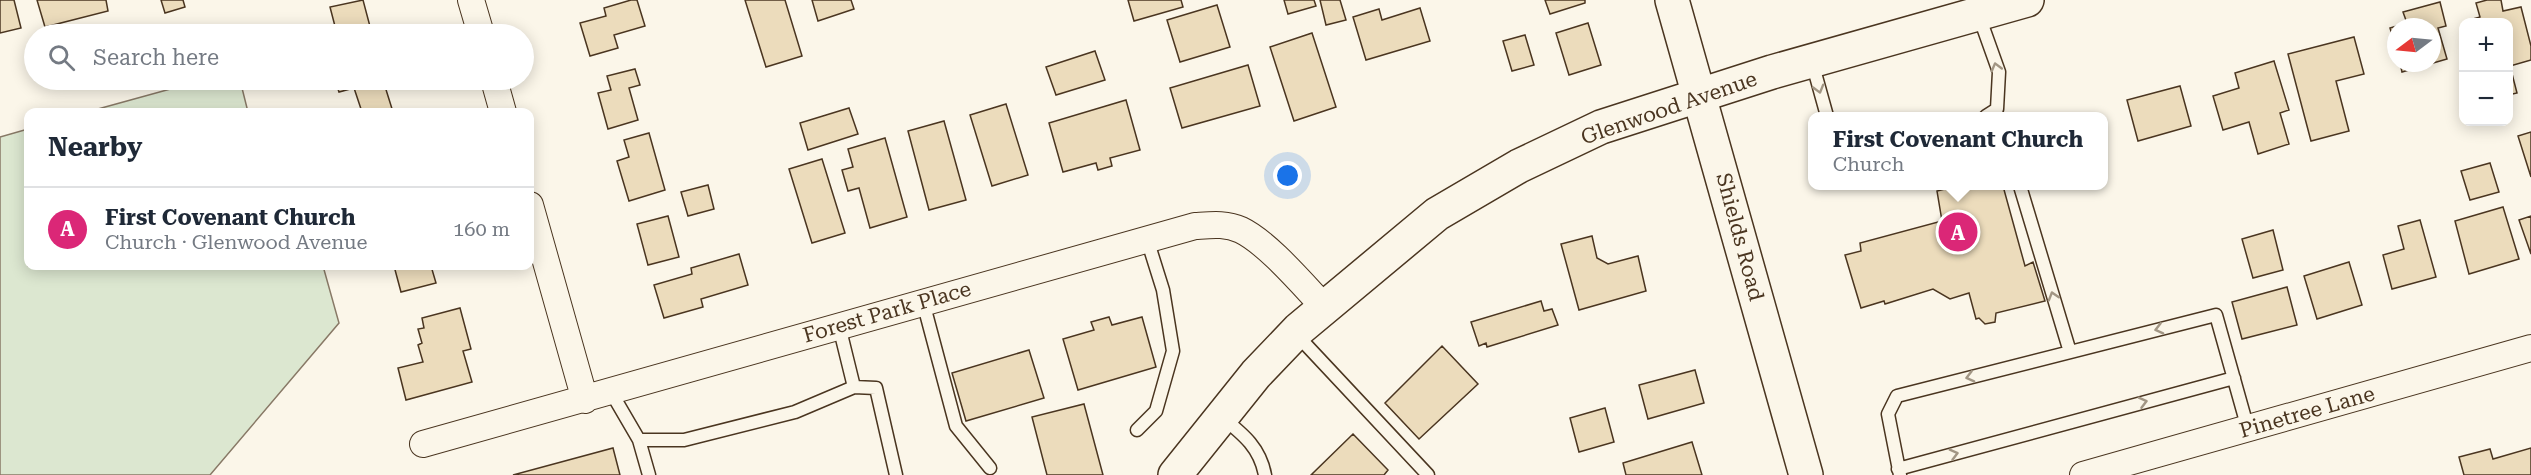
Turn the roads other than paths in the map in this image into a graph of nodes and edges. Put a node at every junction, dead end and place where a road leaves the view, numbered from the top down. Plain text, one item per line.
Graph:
1 (471, 0) edge
2 (1672, 0) edge
3 (2027, 0) edge
4 (1978, 14) junction
5 (478, 24) edge
6 (1812, 61) junction
7 (497, 90) edge
8 (1701, 95) junction
9 (502, 108) edge
10 (1826, 112) edge
11 (1998, 112) edge
12 (2021, 190) edge
13 (534, 219) edge
14 (1147, 239) junction
15 (923, 302) junction
16 (1326, 309) junction
17 (839, 326) junction
18 (1295, 334) junction
19 (2531, 348) edge
20 (2070, 352) junction
21 (2234, 378) junction
22 (854, 387) junction
23 (611, 392) junction
24 (585, 400) junction
25 (1222, 417) junction
26 (2248, 429) junction
27 (1137, 430) dead end
28 (639, 440) junction
29 (423, 444) dead end
30 (990, 468) dead end
31 (1899, 472) edge
32 (649, 475) edge
33 (896, 475) edge
34 (1175, 475) edge
35 (1265, 475) edge
36 (1428, 475) edge
37 (1806, 475) edge
38 (2084, 475) edge

1 - 5 street
2 - 8 street, Shields Road
3 - 4 street, Glenwood Avenue
4 - 6 street, Glenwood Avenue
11 -> 4 lane
6 - 8 street, Glenwood Avenue
6 -> 10 lane
7 - 9 street
8 - 16 street, Glenwood Avenue
8 - 37 street, Shields Road
20 -> 12 lane
13 - 24 street
14 - 15 street, Forest Park Place
14 - 16 street, Forest Park Place
14 - 27 lane
15 - 17 street, Forest Park Place
15 - 30 lane
16 - 18 street, Glenwood Avenue
17 - 22 lane
17 - 23 street, Forest Park Place
18 - 25 street, Glenwood Avenue
18 - 36 lane
19 - 26 street, Pinetree Lane
21 -> 20 lane
20 -> 31 lane
21 - 26 lane
31 -> 21 lane
22 - 28 lane
22 - 33 lane
23 - 24 street, Forest Park Place
23 - 28 lane
24 - 29 street, Forest Park Place
25 - 34 street, Glenwood Avenue
25 - 35 lane
26 - 38 street, Pinetree Lane
28 - 32 lane

